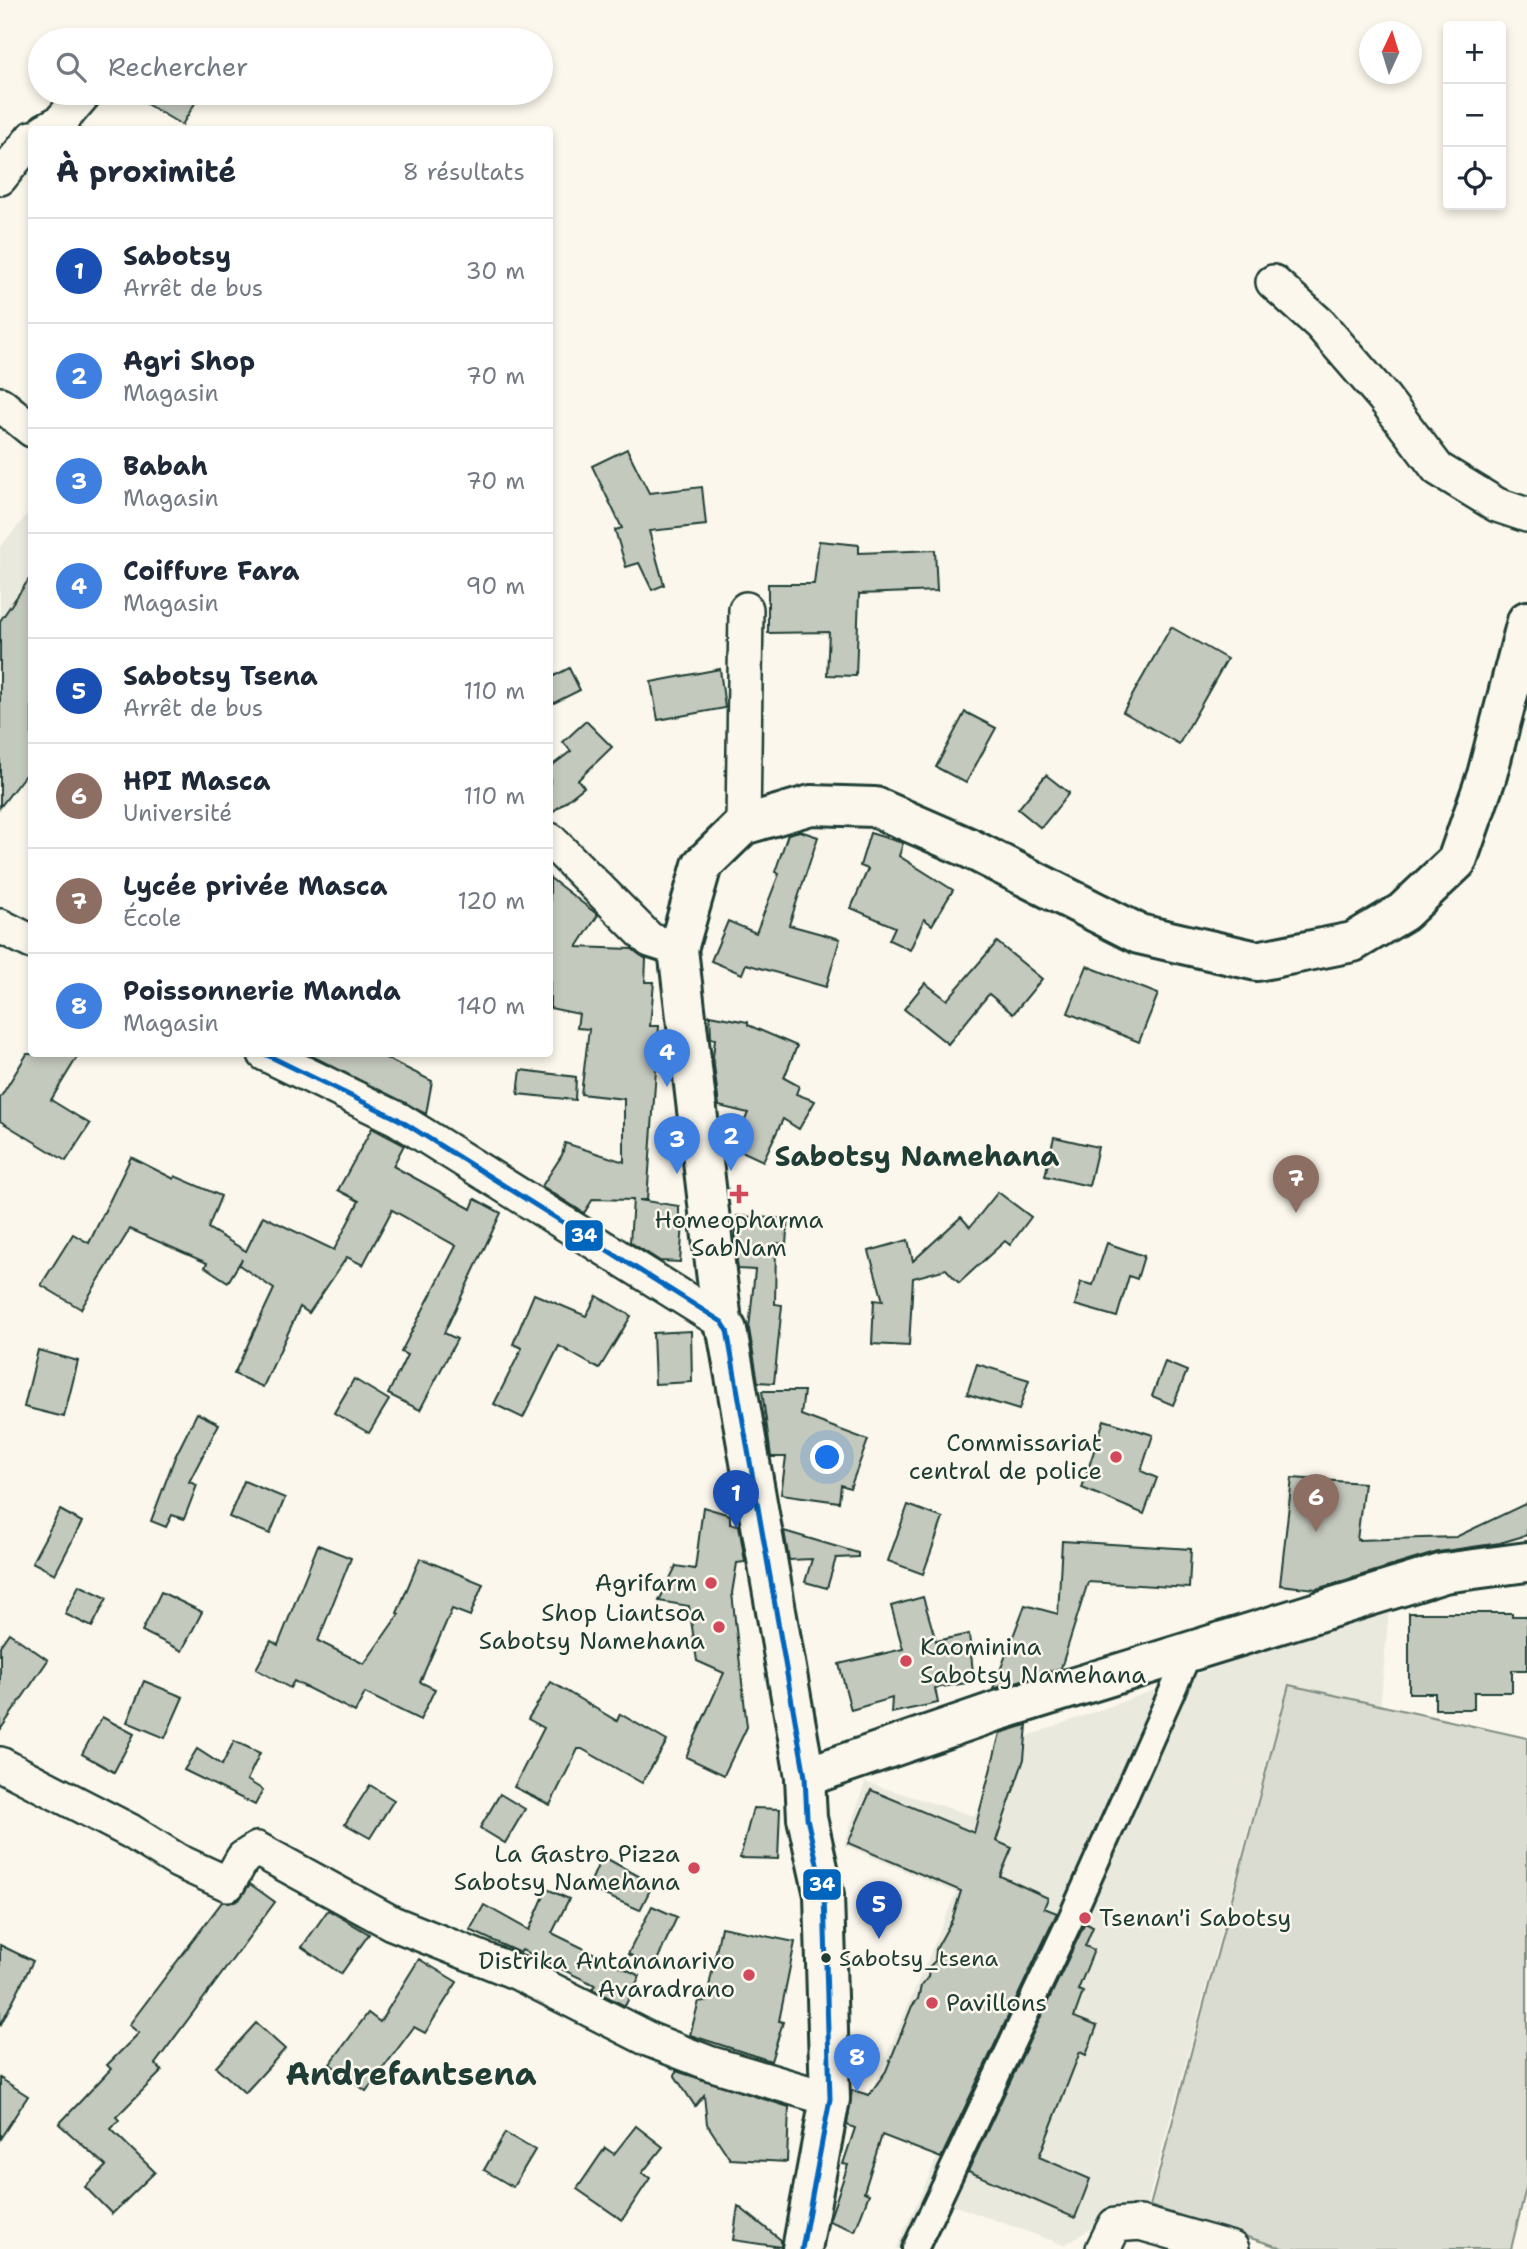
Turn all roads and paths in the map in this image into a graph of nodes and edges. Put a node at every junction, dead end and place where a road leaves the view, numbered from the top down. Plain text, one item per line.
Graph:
1 (75, 105) edge
2 (52, 126) edge
3 (28, 143) edge
4 (0, 178) edge
5 (1273, 282) dead end
6 (0, 404) edge
7 (28, 427) edge
8 (1527, 515) edge
9 (746, 609) dead end
10 (1527, 621) edge
11 (743, 825) junction
12 (553, 843) edge
13 (0, 926) edge
14 (28, 940) edge
15 (678, 949) junction
16 (271, 1057) edge
17 (722, 1322) junction
18 (1527, 1562) edge
19 (1190, 1651) junction
20 (0, 1764) edge
21 (805, 1777) junction
22 (830, 2099) junction
23 (802, 2249) edge
24 (915, 2249) edge
25 (1103, 2249) edge
26 (1232, 2249) edge

1 - 2 street
3 - 4 street
5 - 8 street
6 - 7 street
9 - 11 street
10 - 11 main road
11 - 15 main road
12 - 15 street
13 - 14 street
15 - 17 main road
16 - 17 street
17 - 21 main road
18 - 19 main road
19 - 21 main road
19 - 24 street
20 - 22 street
21 - 22 main road
22 - 23 main road
25 - 26 street

